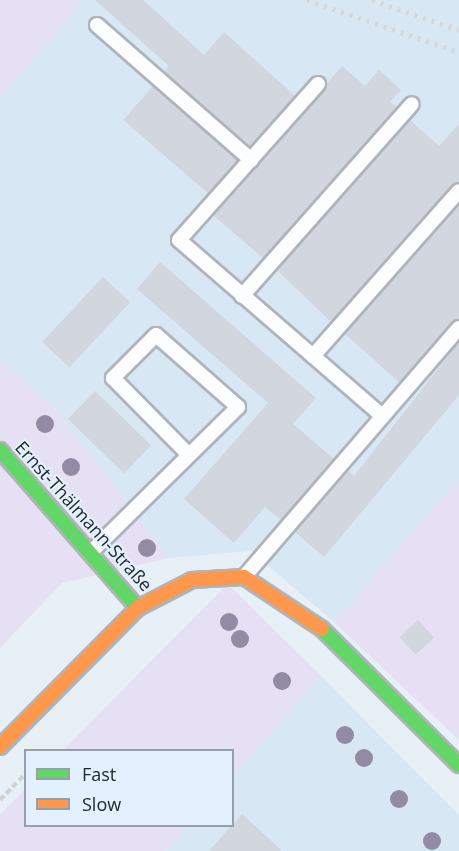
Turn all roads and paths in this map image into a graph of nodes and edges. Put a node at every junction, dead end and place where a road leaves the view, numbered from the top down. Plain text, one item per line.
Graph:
1 (98, 25) dead end
2 (318, 84) dead end
3 (412, 104) dead end
4 (251, 160) junction
5 (459, 191) edge
6 (242, 296) junction
7 (459, 328) edge
8 (314, 356) junction
9 (381, 415) junction
10 (0, 450) edge
11 (189, 455) junction
12 (10, 461) junction
13 (0, 472) edge
14 (90, 553) junction
15 (244, 577) junction
16 (138, 608) junction
17 (0, 747) edge
18 (459, 765) edge
19 (24, 775) edge
20 (0, 801) edge

1 - 4 lane
2 - 4 lane
3 - 6 lane
4 - 6 lane
5 - 8 lane
6 - 8 lane
7 - 9 lane
8 - 9 lane
9 - 15 lane
10 - 12 street, Ernst-Thälmann-Straße
11 - 11 lane
11 - 14 lane
12 - 13 lane
12 - 14 street, Ernst-Thälmann-Straße
14 - 16 street, Ernst-Thälmann-Straße
15 - 16 street, Ernst-Thälmann-Straße
15 - 18 street
16 - 17 street
19 - 20 path

